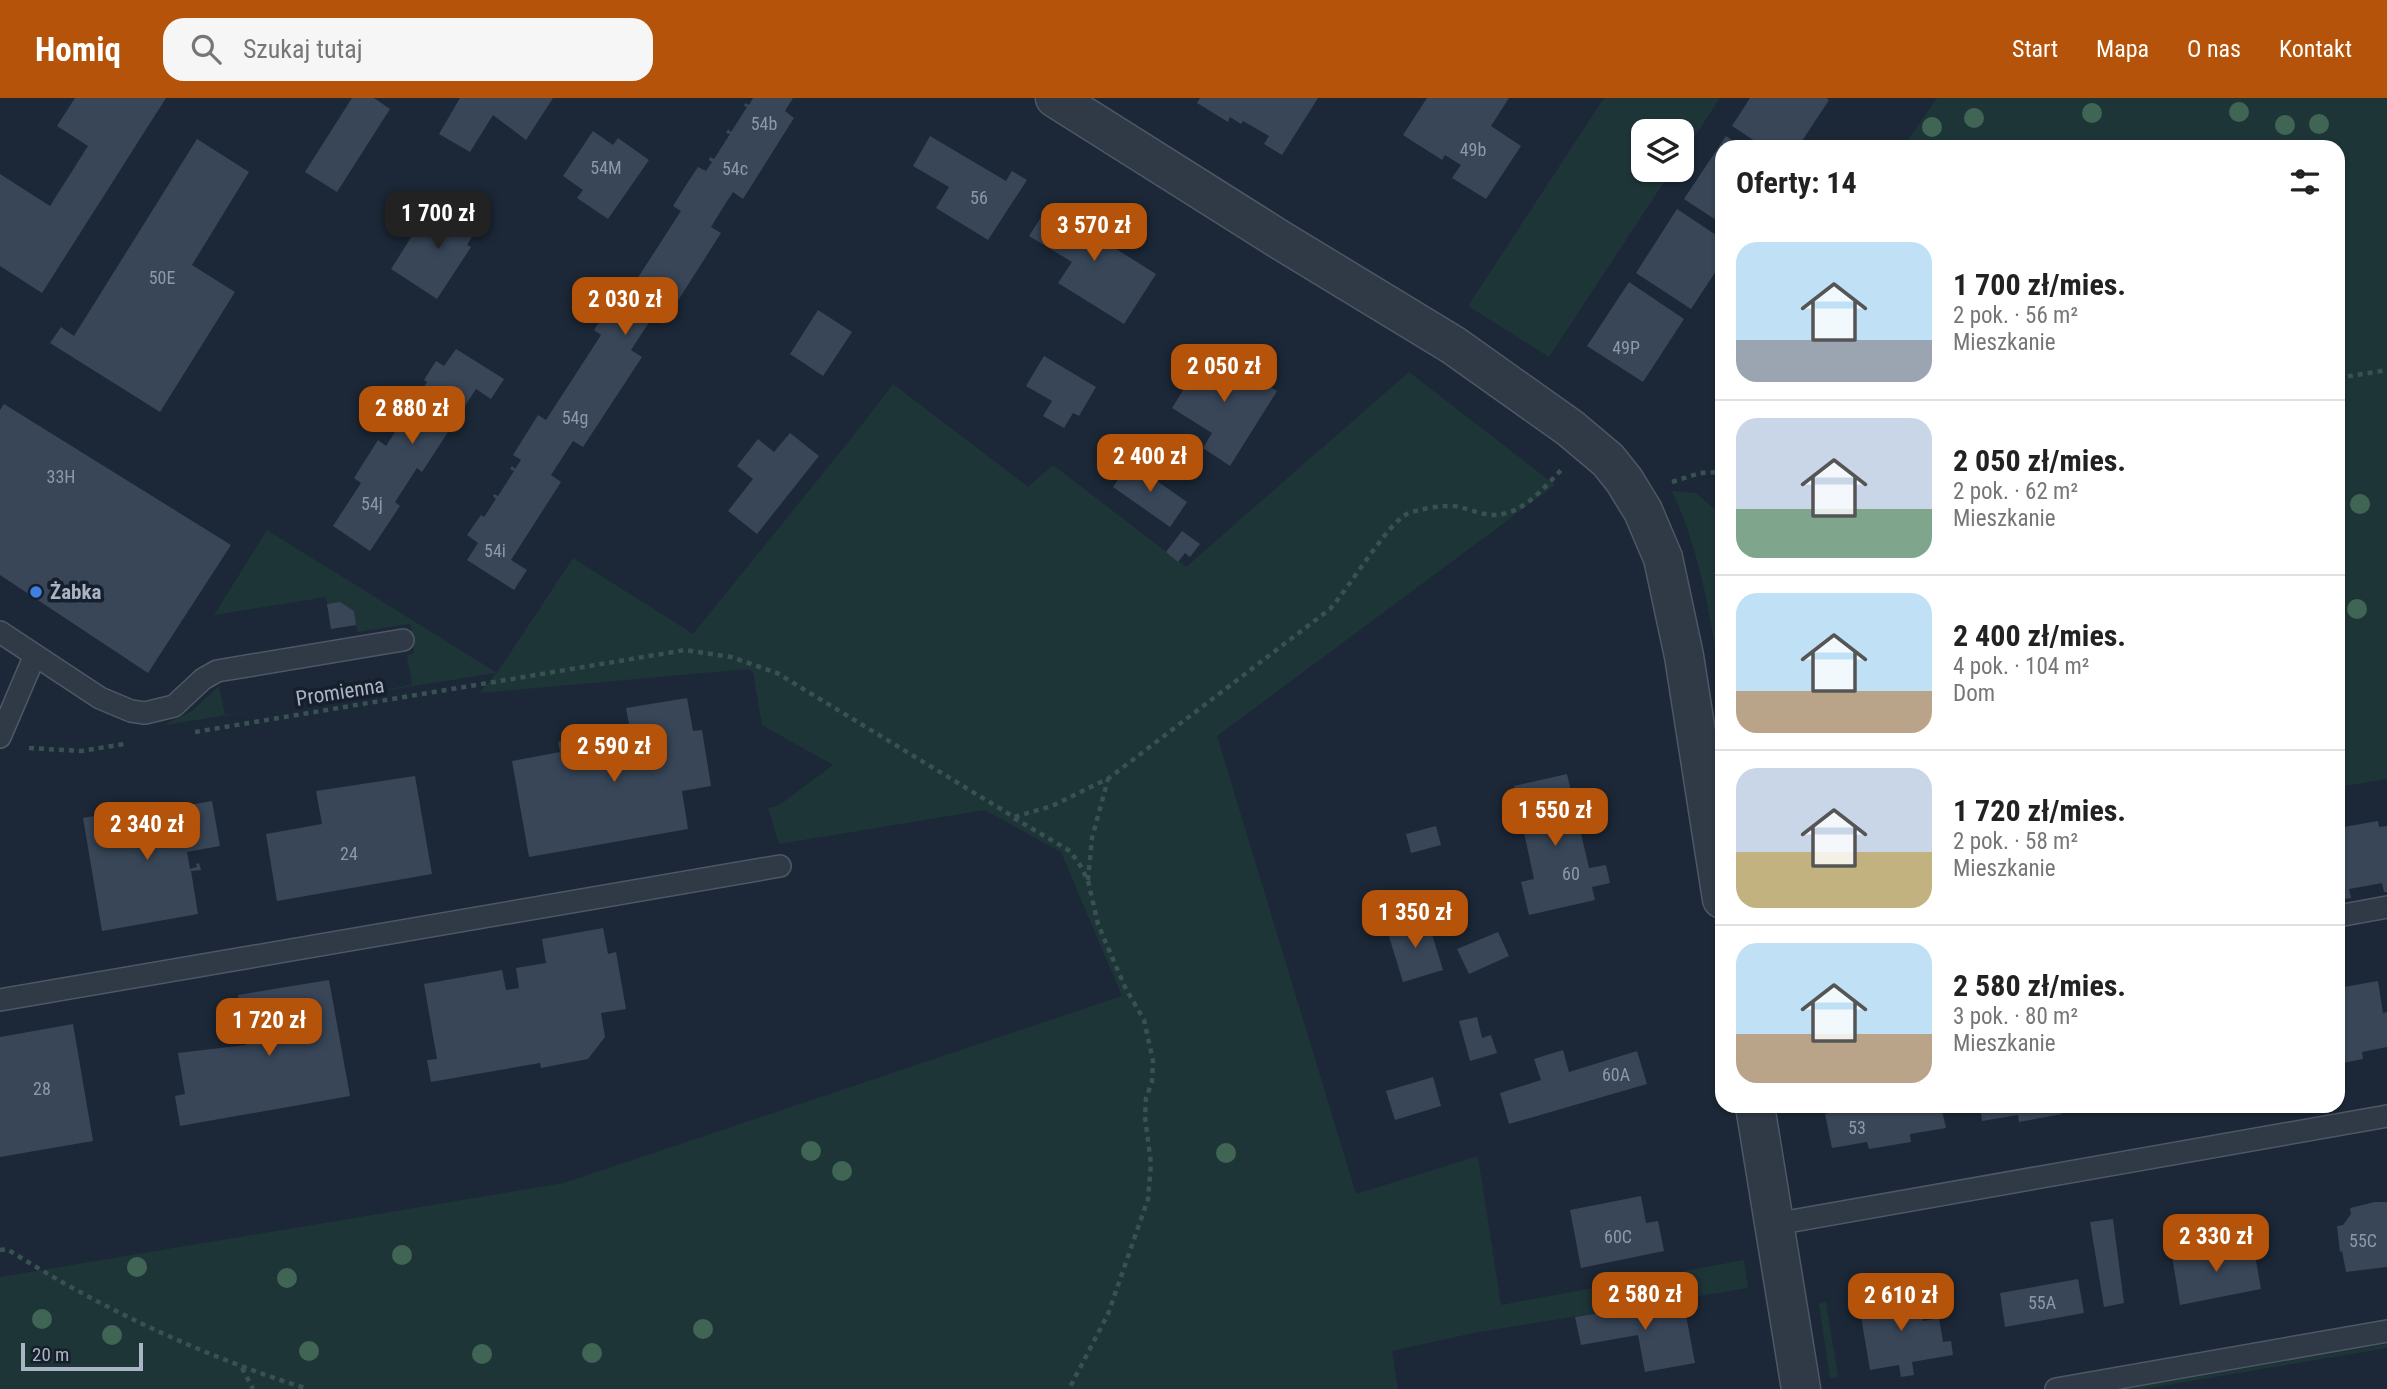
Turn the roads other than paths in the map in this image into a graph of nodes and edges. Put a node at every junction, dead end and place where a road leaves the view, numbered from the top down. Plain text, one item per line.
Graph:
1 (1070, 102) edge
2 (0, 632) edge
3 (403, 640) dead end
4 (35, 654) junction
5 (0, 737) edge
6 (1715, 855) edge
7 (780, 866) dead end
8 (2387, 907) edge
9 (2345, 915) edge
10 (0, 1000) edge
11 (1756, 1113) edge
12 (2387, 1116) edge
13 (1775, 1224) junction
14 (2387, 1331) edge
15 (1801, 1389) edge
16 (2056, 1389) edge

1 - 6 street
2 - 4 lane
3 - 4 lane
4 - 5 lane
7 - 10 lane
8 - 9 lane
11 - 13 street
12 - 13 lane
13 - 15 street
14 - 16 lane

